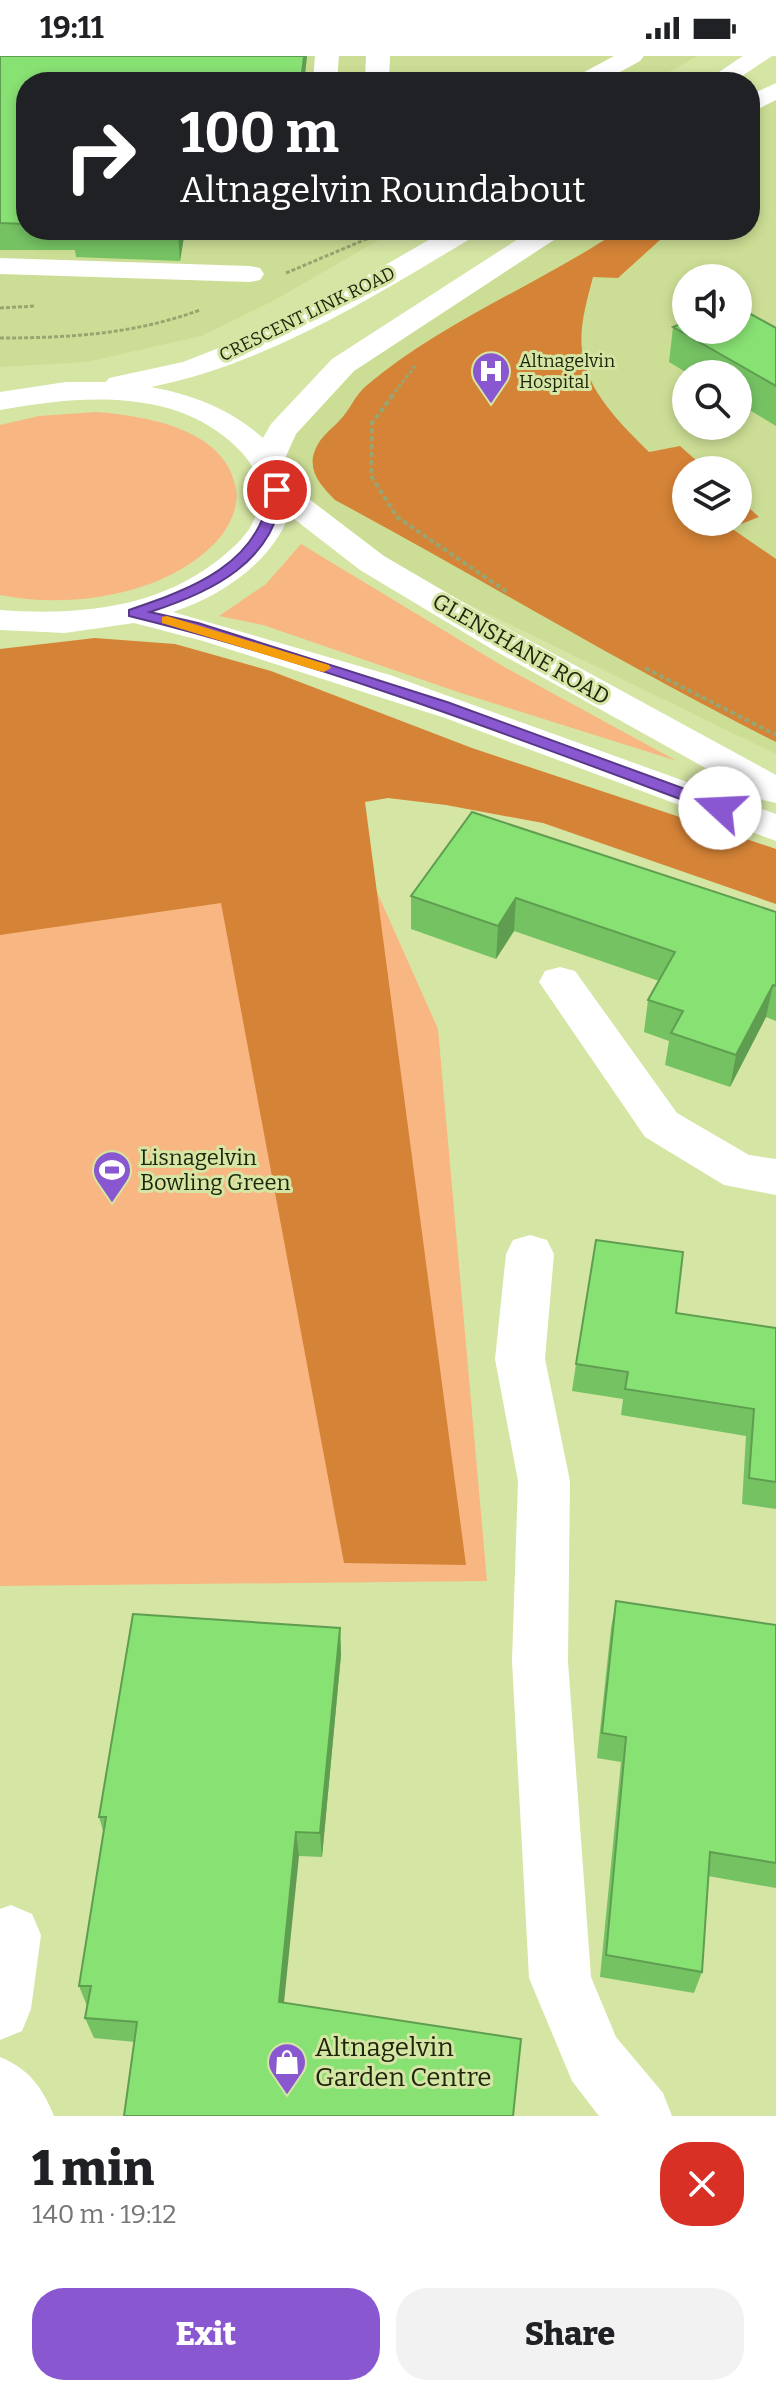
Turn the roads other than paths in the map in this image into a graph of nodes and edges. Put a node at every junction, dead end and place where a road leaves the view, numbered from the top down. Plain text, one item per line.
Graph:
1 (632, 56) edge
2 (760, 56) edge
3 (602, 72) edge
4 (733, 72) edge
5 (448, 240) edge
6 (535, 240) edge
7 (0, 266) edge
8 (81, 270) junction
9 (261, 276) road end
10 (70, 298) dead end
11 (94, 390) junction
12 (0, 401) edge
13 (272, 476) junction
14 (134, 613) junction
15 (8, 625) edge
16 (776, 791) edge
17 (776, 828) edge
18 (560, 982) dead end
19 (776, 1177) edge
20 (530, 1254) dead end
21 (11, 1935) dead end
22 (0, 2009) edge
23 (0, 2089) edge
24 (22, 2116) edge
25 (640, 2116) edge

1 - 3 main road
2 - 4 main road
5 - 11 main road, CRESCENT LINK ROAD
6 - 13 main road
7 - 8 main road
8 - 9 main road
8 - 10 main road
11 - 12 main road
11 - 13 main road, GLENSHANE ROAD
13 - 14 main road
13 - 16 main road, GLENSHANE ROAD
14 - 15 main road
14 - 17 main road
18 - 19 main road
20 - 25 main road
21 - 22 main road
23 - 24 main road

